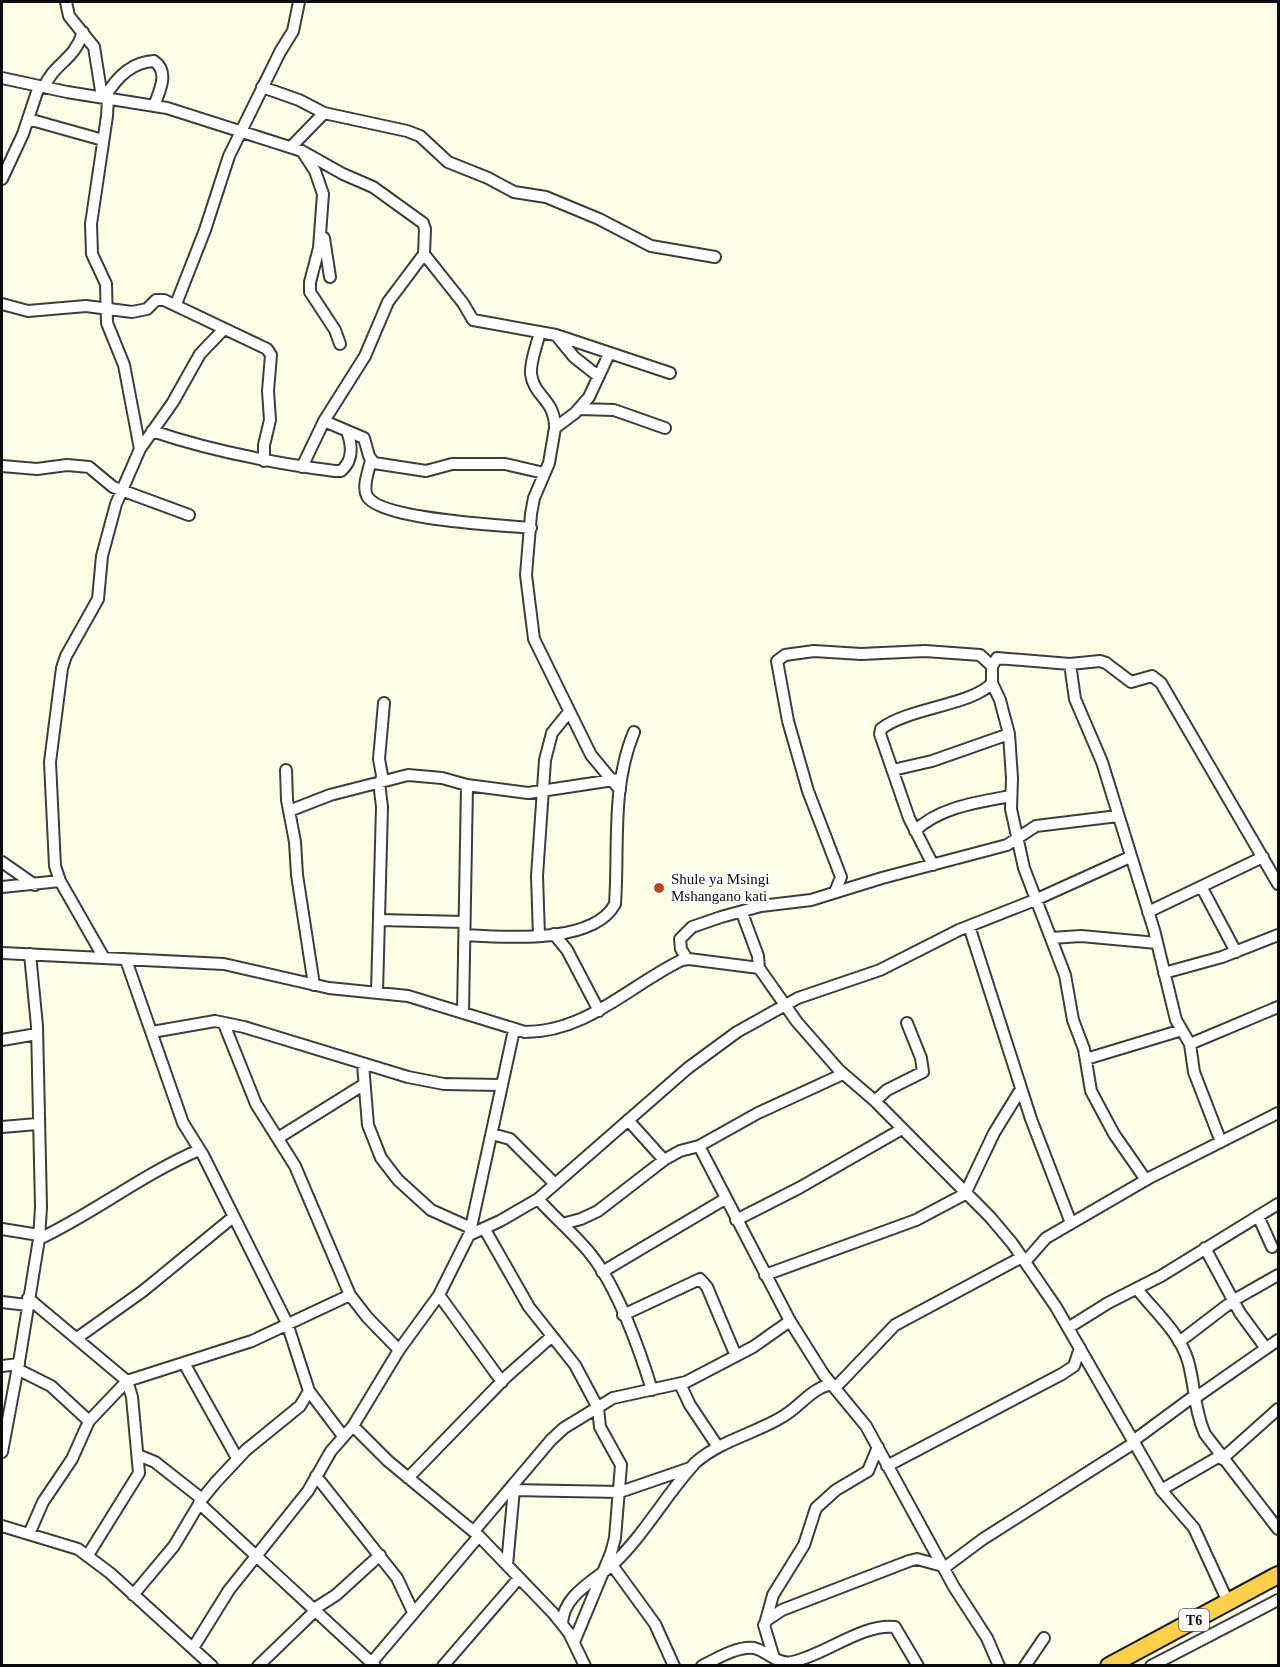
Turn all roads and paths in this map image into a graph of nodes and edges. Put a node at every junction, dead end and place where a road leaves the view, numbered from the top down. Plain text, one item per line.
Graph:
1 (66, 2) edge
2 (299, 2) edge
3 (83, 32) junction
4 (2, 78) edge
5 (41, 86) junction
6 (262, 87) junction
7 (105, 97) junction
8 (154, 106) junction
9 (324, 113) junction
10 (28, 119) junction
11 (242, 131) junction
12 (103, 140) junction
13 (297, 149) junction
14 (2, 179) edge
15 (319, 224) junction
16 (424, 254) junction
17 (715, 257) dead end
18 (330, 278) dead end
19 (2, 303) edge
20 (176, 304) junction
21 (107, 309) junction
22 (224, 329) junction
23 (540, 332) junction
24 (556, 336) junction
25 (340, 344) dead end
26 (609, 354) junction
27 (670, 373) dead end
28 (598, 376) junction
29 (579, 409) junction
30 (324, 421) junction
31 (555, 428) junction
32 (665, 428) dead end
33 (152, 431) junction
34 (347, 431) junction
35 (140, 449) junction
36 (371, 460) junction
37 (264, 461) junction
38 (2, 466) edge
39 (302, 467) junction
40 (544, 473) junction
41 (122, 491) junction
42 (189, 515) dead end
43 (531, 528) junction
44 (1070, 664) junction
45 (992, 666) junction
46 (992, 683) junction
47 (384, 703) dead end
48 (569, 712) junction
49 (634, 732) dead end
50 (1009, 734) junction
51 (286, 770) dead end
52 (893, 770) junction
53 (381, 782) junction
54 (617, 783) junction
55 (467, 785) junction
56 (545, 792) junction
57 (1011, 795) junction
58 (289, 811) junction
59 (1118, 816) junction
60 (915, 831) junction
61 (1018, 838) junction
62 (1263, 856) junction
63 (1130, 857) junction
64 (2, 862) edge
65 (933, 865) junction
66 (60, 881) junction
67 (1278, 884) edge
68 (35, 885) junction
69 (2, 887) edge
70 (1202, 888) junction
71 (835, 892) junction
72 (1035, 900) junction
73 (1148, 912) junction
74 (742, 913) junction
75 (379, 920) junction
76 (464, 922) junction
77 (969, 926) junction
78 (554, 934) junction
79 (465, 935) junction
80 (1278, 935) edge
81 (539, 936) junction
82 (1051, 938) junction
83 (1157, 943) junction
84 (1236, 952) junction
85 (2, 953) edge
86 (30, 954) junction
87 (104, 958) junction
88 (687, 959) junction
89 (126, 960) junction
90 (759, 968) junction
91 (1164, 973) junction
92 (314, 985) junction
93 (377, 992) junction
94 (784, 1006) junction
95 (1278, 1007) edge
96 (600, 1011) junction
97 (464, 1013) junction
98 (908, 1023) dead end
99 (224, 1024) junction
100 (514, 1030) junction
101 (1182, 1030) junction
102 (152, 1032) junction
103 (37, 1034) junction
104 (2, 1040) edge
105 (1191, 1044) junction
106 (1086, 1059) junction
107 (363, 1064) junction
108 (843, 1074) junction
109 (363, 1085) junction
110 (501, 1085) junction
111 (1021, 1089) junction
112 (875, 1101) junction
113 (1278, 1113) edge
114 (628, 1119) junction
115 (37, 1124) junction
116 (2, 1127) edge
117 (903, 1129) junction
118 (492, 1134) junction
119 (278, 1138) junction
120 (1221, 1142) junction
121 (699, 1146) junction
122 (199, 1150) junction
123 (664, 1160) junction
124 (1146, 1180) junction
125 (555, 1184) junction
126 (965, 1194) junction
127 (538, 1198) junction
128 (725, 1199) junction
129 (1278, 1204) edge
130 (1258, 1216) junction
131 (232, 1218) junction
132 (736, 1220) junction
133 (1071, 1223) junction
134 (562, 1224) junction
135 (484, 1228) junction
136 (2, 1229) edge
137 (470, 1232) junction
138 (39, 1237) junction
139 (1272, 1247) dead end
140 (1205, 1248) junction
141 (1024, 1260) junction
142 (602, 1272) junction
143 (765, 1275) junction
144 (1278, 1275) edge
145 (1137, 1289) junction
146 (350, 1295) junction
147 (439, 1295) junction
148 (1234, 1300) junction
149 (2, 1302) edge
150 (28, 1302) junction
151 (624, 1315) junction
152 (790, 1321) junction
153 (287, 1323) junction
154 (1068, 1328) junction
155 (551, 1337) junction
156 (77, 1338) junction
157 (1278, 1340) edge
158 (1179, 1342) junction
159 (1265, 1347) junction
160 (1080, 1348) junction
161 (399, 1350) junction
162 (736, 1356) junction
163 (184, 1363) junction
164 (2, 1366) edge
165 (18, 1366) junction
166 (1092, 1368) junction
167 (1071, 1369) junction
168 (127, 1381) junction
169 (502, 1382) junction
170 (680, 1384) junction
171 (833, 1386) junction
172 (652, 1390) junction
173 (309, 1391) junction
174 (1194, 1397) junction
175 (598, 1408) junction
176 (1278, 1409) edge
177 (89, 1421) junction
178 (353, 1426) junction
179 (343, 1436) junction
180 (1134, 1442) junction
181 (718, 1446) junction
182 (878, 1447) junction
183 (2, 1452) edge
184 (138, 1455) junction
185 (237, 1458) junction
186 (1221, 1458) junction
187 (887, 1466) junction
188 (691, 1468) junction
189 (316, 1476) junction
190 (408, 1478) junction
191 (513, 1490) junction
192 (1161, 1490) junction
193 (620, 1492) junction
194 (201, 1501) junction
195 (2, 1526) edge
196 (1278, 1529) edge
197 (477, 1533) junction
198 (29, 1534) junction
199 (88, 1555) junction
200 (257, 1555) junction
201 (380, 1555) junction
202 (507, 1564) junction
203 (943, 1567) junction
204 (608, 1568) junction
205 (1278, 1575) edge
206 (519, 1578) junction
207 (133, 1595) junction
208 (1278, 1600) edge
209 (1228, 1602) junction
210 (315, 1610) junction
211 (413, 1612) junction
212 (562, 1624) junction
213 (764, 1625) junction
214 (1044, 1638) dead end
215 (574, 1642) junction
216 (193, 1648) junction
217 (774, 1658) junction
218 (373, 1664) edge
219 (212, 1665) edge
220 (258, 1665) edge
221 (443, 1665) edge
222 (585, 1665) edge
223 (674, 1665) edge
224 (702, 1665) edge
225 (918, 1665) edge
226 (999, 1665) edge
227 (1025, 1665) edge
228 (1109, 1665) edge
229 (1151, 1665) edge

1 - 3 street
2 - 6 street
3 - 5 street
3 - 7 street
4 - 5 street
5 - 7 street
5 - 10 street
6 - 9 street
6 - 11 street
7 - 8 street
7 - 8 street
7 - 12 street
8 - 11 street
9 - 13 street
9 - 17 street
10 - 12 street
10 - 14 street
11 - 13 street
11 - 20 street
12 - 21 street
13 - 15 street
13 - 16 street
15 - 18 street
15 - 25 street
16 - 23 street
16 - 30 street
19 - 21 street
20 - 21 street
20 - 22 street
21 - 35 street
22 - 33 street
22 - 37 street
23 - 24 street
23 - 31 street
24 - 26 street
24 - 28 street
26 - 27 street
26 - 28 street
28 - 29 street
29 - 31 street
29 - 32 street
30 - 34 street
30 - 39 street
31 - 40 street
33 - 35 street
33 - 37 street
34 - 36 street
34 - 39 street
35 - 41 street
36 - 40 street
36 - 43 street
37 - 39 street
38 - 41 street
40 - 43 street
41 - 42 street
41 - 66 street
43 - 48 street
44 - 45 street
44 - 59 street
44 - 62 street
45 - 46 street
45 - 71 street
46 - 50 street
46 - 52 street
47 - 53 street
48 - 54 street
48 - 56 street
49 - 54 street
50 - 52 street
50 - 57 street
51 - 58 street
52 - 60 street
53 - 55 street
53 - 58 street
53 - 75 street
54 - 56 street
54 - 78 street
55 - 56 street
55 - 76 street
56 - 81 street
57 - 60 street
57 - 61 street
58 - 92 street
59 - 61 street
59 - 63 street
60 - 65 street
61 - 65 street
61 - 72 street
62 - 67 street
62 - 70 street
63 - 72 street
63 - 73 street
64 - 68 street
65 - 71 street
66 - 68 street
66 - 87 street
68 - 69 street
70 - 73 street
70 - 84 street
71 - 74 street
72 - 77 street
72 - 82 street
73 - 83 street
74 - 88 street
74 - 90 street
75 - 76 street
75 - 93 street
76 - 79 street
77 - 94 street
77 - 111 street
78 - 81 street
78 - 96 street
79 - 81 street
79 - 97 street
80 - 84 street
82 - 83 street
82 - 106 street
83 - 91 street
84 - 91 street
85 - 86 street
86 - 87 street
86 - 103 street
87 - 89 street
88 - 90 street
88 - 96 street
89 - 92 street
89 - 102 street
90 - 94 street
91 - 101 street
92 - 93 street
93 - 97 street
94 - 108 street
94 - 114 street
95 - 105 street
96 - 100 street
97 - 100 street
98 - 112 street
99 - 102 street
99 - 107 street
99 - 119 street
100 - 110 street
101 - 105 street
101 - 106 street
102 - 122 street
103 - 104 street
103 - 115 street
105 - 120 street
106 - 124 street
107 - 109 street
107 - 110 street
108 - 112 street
108 - 121 street
109 - 119 street
109 - 137 street
110 - 118 street
111 - 126 street
111 - 133 street
112 - 117 street
113 - 120 street
114 - 123 street
114 - 125 street
115 - 116 street
115 - 138 street
117 - 126 street
117 - 132 street
118 - 125 street
118 - 137 street
119 - 146 street
120 - 124 street
121 - 123 street
121 - 128 street
122 - 131 street
122 - 138 street
123 - 134 street
124 - 133 street
125 - 127 street
126 - 141 street
126 - 143 street
127 - 134 street
127 - 135 street
128 - 132 street
128 - 142 street
129 - 130 street
130 - 139 street
130 - 140 street
131 - 153 street
131 - 156 street
132 - 143 street
133 - 141 street
134 - 142 street
135 - 137 street
135 - 155 street
136 - 138 street
137 - 147 street
138 - 150 street
140 - 145 street
140 - 148 street
141 - 154 street
141 - 171 street
142 - 151 street
143 - 152 street
144 - 148 street
145 - 154 street
145 - 158 street
146 - 153 street
146 - 161 street
147 - 161 street
147 - 169 street
148 - 158 street
148 - 159 street
149 - 150 street
150 - 156 street
150 - 165 street
151 - 162 street
151 - 172 street
152 - 162 street
152 - 171 street
153 - 163 street
153 - 173 street
154 - 160 street
155 - 169 street
155 - 175 street
156 - 168 street
157 - 159 street
158 - 174 street
159 - 174 street
160 - 166 street
160 - 167 street
161 - 178 street
162 - 170 street
163 - 168 street
163 - 185 street
164 - 165 street
165 - 177 street
165 - 183 street
166 - 167 street
166 - 180 street
167 - 187 street
168 - 177 street
168 - 184 street
169 - 190 street
170 - 172 street
170 - 181 street
171 - 181 street
171 - 182 street
172 - 175 street
173 - 179 street
173 - 185 street
174 - 180 street
174 - 186 street
175 - 191 street
175 - 193 street
176 - 186 street
177 - 198 street
178 - 179 street
178 - 190 street
179 - 189 street
180 - 192 street
180 - 203 street
181 - 188 street
182 - 187 street
182 - 213 street
184 - 194 street
184 - 199 street
185 - 194 street
186 - 192 street
186 - 196 street
187 - 203 street
188 - 193 street
188 - 204 street
189 - 200 street
189 - 201 street
190 - 197 street
191 - 193 street
191 - 197 street
191 - 202 street
192 - 209 street
193 - 204 street
194 - 200 street
194 - 207 street
195 - 198 street
197 - 202 street
197 - 211 street
198 - 199 street
199 - 207 street
200 - 210 street
200 - 216 street
201 - 210 street
201 - 211 street
202 - 206 street
203 - 213 street
203 - 226 street
204 - 212 street
204 - 215 street
204 - 223 street
205 - 209 highway, T6
206 - 212 street
206 - 221 street
207 - 216 street
208 - 229 street
209 - 228 highway, T6
210 - 218 street
210 - 220 street
211 - 218 street
212 - 215 street
213 - 217 street
214 - 227 street
215 - 222 street
216 - 219 street
217 - 224 street
217 - 225 street

